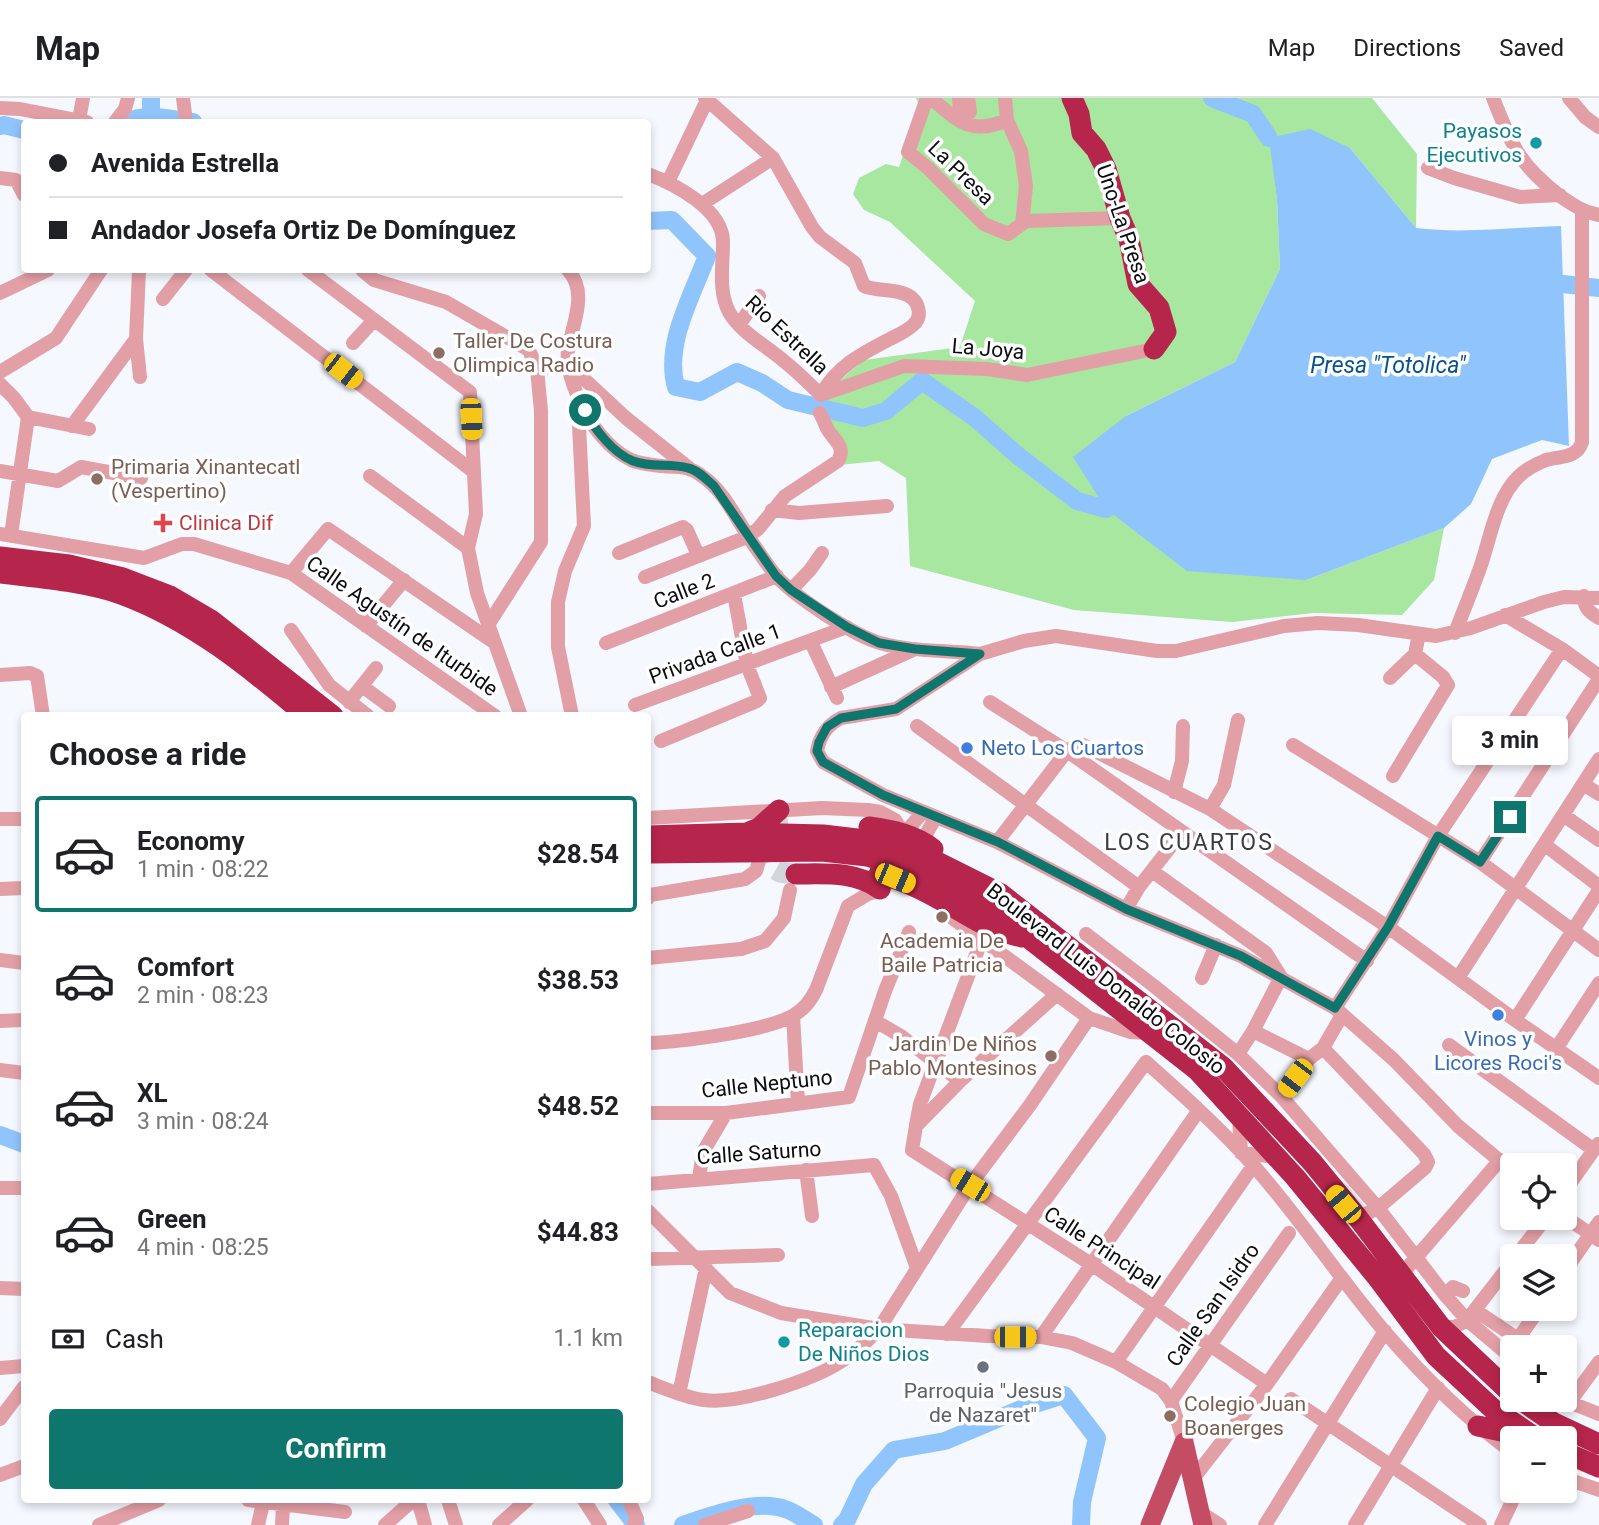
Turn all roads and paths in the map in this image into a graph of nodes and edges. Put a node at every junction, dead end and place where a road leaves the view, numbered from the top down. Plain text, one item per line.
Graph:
1 (83, 98) edge
2 (128, 98) edge
3 (929, 98) edge
4 (959, 98) edge
5 (968, 98) edge
6 (1005, 98) edge
7 (1072, 98) edge
8 (1493, 98) edge
9 (1569, 98) edge
10 (707, 99) edge
11 (21, 104) edge
12 (0, 108) edge
13 (76, 119) edge
14 (83, 119) edge
15 (117, 119) edge
16 (1007, 120) junction
17 (1599, 127) edge
18 (773, 158) junction
19 (1429, 168) dead end
20 (651, 174) edge
21 (0, 178) edge
22 (668, 182) junction
23 (21, 189) edge
24 (1560, 195) junction
25 (702, 204) junction
26 (1582, 211) junction
27 (1599, 215) edge
28 (1120, 218) junction
29 (1021, 224) junction
30 (41, 273) edge
31 (99, 273) edge
32 (139, 273) edge
33 (184, 273) edge
34 (216, 273) edge
35 (312, 273) edge
36 (366, 273) edge
37 (571, 273) edge
38 (1, 289) edge
39 (759, 296) dead end
40 (163, 299) dead end
41 (374, 320) junction
42 (739, 325) junction
43 (136, 339) junction
44 (353, 343) dead end
45 (1154, 349) joint
46 (568, 364) junction
47 (537, 369) junction
48 (0, 372) edge
49 (140, 377) dead end
50 (0, 384) edge
51 (821, 395) junction
52 (578, 397) junction
53 (820, 413) dead end
54 (28, 417) junction
55 (72, 426) junction
56 (89, 429) dead end
57 (689, 468) junction
58 (0, 471) edge
59 (474, 472) junction
60 (21, 474) junction
61 (370, 476) dead end
62 (141, 478) dead end
63 (887, 506) dead end
64 (772, 510) junction
65 (6, 534) edge
66 (747, 537) junction
67 (468, 548) junction
68 (44, 552) junction
69 (619, 553) dead end
70 (822, 553) dead end
71 (698, 555) junction
72 (0, 557) edge
73 (0, 573) edge
74 (291, 573) junction
75 (776, 576) junction
76 (645, 578) dead end
77 (404, 580) junction
78 (791, 590) junction
79 (734, 594) junction
80 (1592, 597) edge
81 (1506, 615) junction
82 (1599, 618) edge
83 (488, 625) junction
84 (366, 626) junction
85 (847, 627) junction
86 (291, 630) dead end
87 (1455, 633) junction
88 (1419, 634) junction
89 (811, 642) junction
90 (495, 643) junction
91 (606, 643) dead end
92 (915, 649) junction
93 (1562, 649) junction
94 (980, 654) junction
95 (1415, 654) junction
96 (747, 665) junction
97 (376, 668) dead end
98 (0, 675) edge
99 (1390, 678) dead end
100 (1599, 678) edge
101 (362, 686) junction
102 (349, 702) junction
103 (990, 702) dead end
104 (635, 705) dead end
105 (389, 706) dead end
106 (42, 712) edge
107 (302, 712) edge
108 (328, 712) edge
109 (363, 712) edge
110 (489, 712) edge
111 (520, 712) edge
112 (571, 712) edge
113 (1238, 720) dead end
114 (916, 726) dead end
115 (1183, 726) dead end
116 (661, 741) dead end
117 (1293, 745) dead end
118 (1067, 751) junction
119 (1599, 759) edge
120 (1393, 776) dead end
121 (1583, 784) junction
122 (1174, 792) junction
123 (1599, 794) edge
124 (883, 795) junction
125 (1027, 806) junction
126 (1210, 809) junction
127 (929, 815) junction
128 (1563, 815) junction
129 (788, 816) junction
130 (651, 818) edge
131 (0, 819) edge
132 (21, 819) edge
133 (879, 820) junction
134 (1182, 832) junction
135 (746, 833) junction
136 (651, 836) edge
137 (1438, 836) junction
138 (913, 838) junction
139 (1599, 839) edge
140 (998, 842) junction
141 (1545, 845) junction
142 (767, 851) junction
143 (651, 853) edge
144 (1480, 862) junction
145 (1152, 871) junction
146 (962, 873) junction
147 (793, 882) joint
148 (1139, 887) junction
149 (21, 888) edge
150 (1516, 888) junction
151 (1599, 888) edge
152 (0, 889) edge
153 (880, 890) junction
154 (651, 895) edge
155 (933, 904) junction
156 (1126, 909) junction
157 (961, 911) junction
158 (1388, 927) junction
159 (1572, 930) junction
160 (909, 932) dead end
161 (1086, 934) dead end
162 (1034, 941) junction
163 (1216, 945) junction
164 (979, 947) dead end
165 (1599, 950) edge
166 (651, 958) edge
167 (0, 960) edge
168 (1367, 961) junction
169 (21, 963) edge
170 (1281, 977) junction
171 (1202, 978) dead end
172 (1458, 978) junction
173 (1599, 983) edge
174 (1057, 994) junction
175 (1339, 1011) junction
176 (793, 1016) junction
177 (1089, 1018) junction
178 (21, 1020) edge
179 (1515, 1020) junction
180 (0, 1021) edge
181 (875, 1021) junction
182 (1253, 1031) junction
183 (1153, 1034) junction
184 (651, 1043) edge
185 (1449, 1045) dead end
186 (1324, 1048) junction
187 (1556, 1049) junction
188 (1238, 1054) junction
189 (1310, 1059) junction
190 (936, 1062) junction
191 (0, 1070) edge
192 (21, 1073) edge
193 (1599, 1078) edge
194 (960, 1081) junction
195 (1281, 1096) junction
196 (798, 1103) junction
197 (1199, 1110) junction
198 (651, 1113) edge
199 (726, 1113) junction
200 (1239, 1116) junction
201 (916, 1126) junction
202 (1597, 1147) edge
203 (1241, 1153) junction
204 (1278, 1157) junction
205 (1500, 1160) joint
206 (1312, 1162) junction
207 (1253, 1166) junction
208 (806, 1170) junction
209 (1577, 1174) edge
210 (1295, 1177) junction
211 (699, 1178) junction
212 (651, 1184) edge
213 (970, 1185) junction
214 (0, 1188) edge
215 (21, 1188) edge
216 (1378, 1208) junction
217 (651, 1214) edge
218 (812, 1216) dead end
219 (1358, 1218) junction
220 (1577, 1222) edge
221 (1028, 1224) junction
222 (1537, 1230) edge
223 (1596, 1232) edge
224 (1289, 1233) dead end
225 (1525, 1244) edge
226 (778, 1255) dead end
227 (1577, 1256) edge
228 (1416, 1257) junction
229 (695, 1258) junction
230 (651, 1259) edge
231 (1091, 1264) junction
232 (706, 1268) junction
233 (917, 1268) junction
234 (1396, 1268) junction
235 (1377, 1277) junction
236 (1500, 1278) edge
237 (1339, 1282) dead end
238 (0, 1288) edge
239 (21, 1289) edge
240 (1463, 1291) dead end
241 (1445, 1295) junction
242 (1153, 1306) junction
243 (1471, 1315) junction
244 (1531, 1321) edge
245 (1441, 1327) junction
246 (878, 1329) junction
247 (1385, 1331) junction
248 (947, 1334) junction
249 (1041, 1337) junction
250 (1211, 1345) junction
251 (1500, 1345) edge
252 (1116, 1362) junction
253 (1599, 1362) edge
254 (21, 1366) edge
255 (0, 1368) edge
256 (651, 1382) edge
257 (1500, 1383) edge
258 (1268, 1384) junction
259 (1438, 1388) junction
260 (1577, 1389) edge
261 (21, 1391) edge
262 (679, 1394) junction
263 (1291, 1399) dead end
264 (1171, 1401) junction
265 (1577, 1405) edge
266 (1538, 1412) edge
267 (1599, 1413) edge
268 (0, 1419) edge
269 (1328, 1422) junction
270 (1478, 1426) junction
271 (1518, 1426) edge
272 (1500, 1431) edge
273 (1184, 1442) junction
274 (1500, 1443) edge
275 (1599, 1444) edge
276 (1577, 1457) edge
277 (1391, 1466) junction
278 (1599, 1466) edge
279 (21, 1467) edge
280 (0, 1475) edge
281 (1192, 1480) junction
282 (1577, 1482) edge
283 (1599, 1490) edge
284 (152, 1503) edge
285 (255, 1503) edge
286 (269, 1503) edge
287 (411, 1503) edge
288 (416, 1503) edge
289 (449, 1503) edge
290 (524, 1503) edge
291 (586, 1503) edge
292 (630, 1503) edge
293 (1511, 1503) edge
294 (283, 1505) junction
295 (748, 1511) dead end
296 (345, 1513) dead end
297 (1201, 1519) edge
298 (636, 1522) edge
299 (99, 1525) edge
300 (258, 1525) edge
301 (282, 1525) edge
302 (385, 1525) edge
303 (425, 1525) edge
304 (456, 1525) edge
305 (499, 1525) edge
306 (600, 1525) edge
307 (705, 1525) edge
308 (1150, 1525) edge
309 (1220, 1525) edge
310 (1265, 1525) edge
311 (1355, 1525) edge
312 (1480, 1525) edge
313 (1501, 1525) edge

1 - 14 street
2 - 15 street
3 - 16 street
3 - 29 street, La Presa
4 - 5 street
6 - 16 street
7 - 28 highway, Uno-La Presa
8 - 24 street
9 - 17 street
10 - 18 street, Rio Estrella
10 - 22 street
11 - 12 street
11 - 13 street
16 - 29 street
18 - 25 street
18 - 51 street, Rio Estrella
19 - 24 street
20 - 22 street, Rio Estrella
21 - 23 street
22 - 25 street, Rio Estrella
24 - 26 street
25 - 42 street, Rio Estrella
26 - 27 street
26 - 87 street
28 - 29 street, La Presa
28 - 45 highway, Uno-La Presa
30 - 38 street
31 - 48 street
32 - 43 street
33 - 40 street
34 - 59 street
35 - 41 street
36 - 47 street
37 - 46 street
39 - 42 street
41 - 44 street
41 - 59 street
42 - 51 street, Rio Estrella
43 - 49 street
43 - 55 street
45 - 51 street, La Joya
46 - 47 street
46 - 52 street
46 - 57 street
47 - 83 street
50 - 54 street
52 - 57 street
52 - 112 street
53 - 64 street
54 - 55 street
54 - 60 street
55 - 56 street
57 - 66 street
58 - 60 street
59 - 67 street
60 - 62 street
60 - 65 street
61 - 67 street
63 - 64 street
64 - 66 street
65 - 68 street, Calle Agustín de Iturbide
66 - 71 street
66 - 75 street
67 - 83 street
68 - 72 highway
68 - 74 street, Calle Agustín de Iturbide
68 - 108 highway
69 - 71 street
70 - 78 street
71 - 76 street
73 - 107 highway
74 - 77 street
74 - 84 street, Calle Agustín de Iturbide
75 - 78 street
75 - 79 street, Calle 2
77 - 84 street
77 - 90 street
78 - 85 street
79 - 91 street, Calle 2
79 - 96 street
80 - 81 street
80 - 82 street
81 - 87 street
81 - 93 street
83 - 90 street
84 - 110 street, Calle Agustín de Iturbide
85 - 89 street, Privada Calle 1
85 - 92 street
86 - 102 street
87 - 88 street
88 - 94 street
88 - 95 street
89 - 92 street
89 - 96 street, Privada Calle 1
90 - 111 street
92 - 94 street
93 - 100 street
93 - 137 street
94 - 124 street
95 - 99 street
95 - 120 street
96 - 104 street, Privada Calle 1
96 - 116 street
97 - 101 street
98 - 106 street
100 - 144 street
101 - 102 street
101 - 105 street
102 - 109 street
103 - 118 street
113 - 126 street
114 - 125 street
115 - 122 street
117 - 137 street
118 - 122 street
118 - 125 street
118 - 134 street
119 - 121 street
121 - 123 street
121 - 128 street
122 - 126 street
124 - 127 street
124 - 133 street
125 - 140 street
125 - 148 street
126 - 158 street
127 - 138 street
127 - 140 street
128 - 139 street
128 - 141 street
129 - 130 street
129 - 133 highway
129 - 135 highway
131 - 132 street
133 - 138 highway
134 - 145 street
134 - 168 street
135 - 136 highway, Boulevard Luis Donaldo Colosio
135 - 146 highway, Boulevard Luis Donaldo Colosio
137 - 144 street
137 - 158 street
138 - 146 highway
140 - 156 street
141 - 150 street
141 - 151 street
142 - 143 highway, Boulevard Luis Donaldo Colosio
142 - 154 street
142 - 157 highway
142 - 162 highway, Boulevard Luis Donaldo Colosio
144 - 150 street
145 - 148 street
145 - 170 street
146 - 206 highway, Boulevard Luis Donaldo Colosio
147 - 153 highway
147 - 166 street
148 - 156 street
149 - 152 street
150 - 159 street
150 - 172 street
151 - 159 street
153 - 155 street
153 - 176 street
155 - 157 main road
155 - 174 street
156 - 163 street
157 - 162 highway
158 - 168 street
158 - 172 street
159 - 165 street
159 - 179 street
160 - 181 street
161 - 188 street
162 - 183 highway, Boulevard Luis Donaldo Colosio
163 - 170 street
163 - 171 street
164 - 190 street
167 - 169 street
168 - 175 street
170 - 175 street
170 - 182 street
172 - 179 street
173 - 187 street
174 - 177 street
174 - 194 street
175 - 186 street
175 - 205 street
176 - 184 street
176 - 196 street
177 - 183 street
177 - 213 street
178 - 180 street
179 - 187 street
181 - 190 street
181 - 196 street, Calle Neptuno
182 - 188 street
182 - 189 street
183 - 200 highway, Boulevard Luis Donaldo Colosio
185 - 202 street
186 - 189 street
186 - 216 street
187 - 193 street
188 - 195 street
189 - 195 street
190 - 194 street
190 - 201 street
191 - 192 street
194 - 201 street
195 - 216 street
196 - 199 street, Calle Neptuno
197 - 203 street
197 - 221 street
197 - 231 street
198 - 199 street, Calle Neptuno
199 - 211 street
200 - 203 street
200 - 204 highway, Boulevard Luis Donaldo Colosio
201 - 213 street, Calle Principal
202 - 209 street
203 - 204 street
203 - 207 street
204 - 210 highway, Boulevard Luis Donaldo Colosio
205 - 228 street
206 - 210 highway
206 - 219 highway, Boulevard Luis Donaldo Colosio
207 - 242 street
207 - 247 street
208 - 211 street, Calle Saturno
208 - 218 street
208 - 233 street, Calle Saturno
210 - 235 highway, Boulevard Luis Donaldo Colosio
211 - 212 street, Calle Saturno
213 - 221 street, Calle Principal
213 - 233 street
214 - 215 street
216 - 219 street
216 - 228 street
217 - 229 street
219 - 234 highway, Boulevard Luis Donaldo Colosio
220 - 223 street
221 - 231 street, Calle Principal
221 - 248 street
222 - 225 street
223 - 227 street
224 - 250 street, Calle San Isidro
226 - 229 street
228 - 234 street
228 - 241 street
229 - 230 street
229 - 232 street
231 - 242 street, Calle Principal
231 - 249 street
232 - 246 street
232 - 262 street
233 - 246 street
234 - 235 highway
234 - 245 highway, Boulevard Luis Donaldo Colosio
235 - 271 highway, Boulevard Luis Donaldo Colosio
236 - 243 street
237 - 258 street
238 - 239 street
240 - 241 street
241 - 243 street
242 - 250 street, Calle Principal
242 - 252 street
243 - 244 street
243 - 245 street
243 - 251 street
245 - 257 highway, Boulevard Luis Donaldo Colosio
246 - 248 street
246 - 262 street
247 - 259 street
247 - 269 street
248 - 249 street
249 - 252 street
250 - 258 street, Calle Principal
250 - 264 street, Calle San Isidro
252 - 264 street
253 - 260 street
254 - 255 street
256 - 262 street
258 - 281 street
259 - 270 street
259 - 277 street
261 - 268 street
263 - 269 street
264 - 273 street
265 - 267 street
266 - 275 highway
269 - 277 street
269 - 310 street
270 - 272 highway
270 - 274 street
273 - 281 main road
273 - 308 main road
276 - 278 highway
277 - 311 street
277 - 312 street
279 - 280 street
281 - 297 main road
282 - 283 street
284 - 299 street
285 - 300 street
286 - 294 street
287 - 302 street
288 - 303 street
289 - 304 street
290 - 305 street
291 - 306 street
292 - 298 street
293 - 313 street
294 - 296 street
294 - 301 street
295 - 307 street
297 - 309 street

